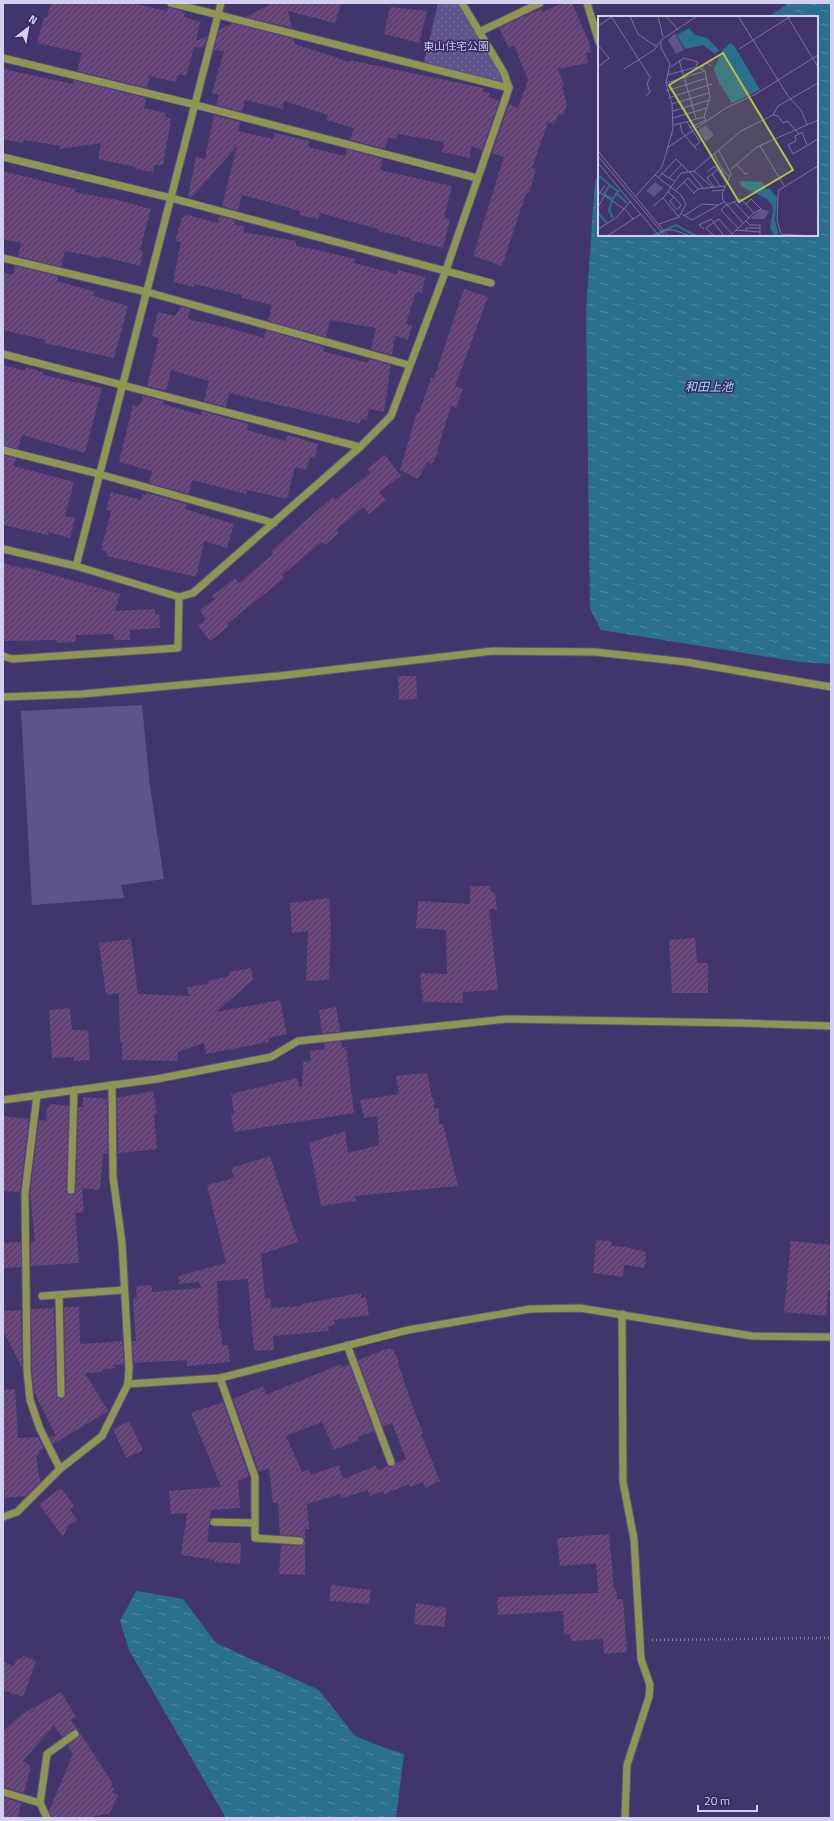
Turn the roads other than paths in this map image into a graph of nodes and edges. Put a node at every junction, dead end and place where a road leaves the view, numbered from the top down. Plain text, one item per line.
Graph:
1 (171, 3) edge
2 (221, 3) edge
3 (462, 3) edge
4 (540, 3) edge
5 (587, 3) edge
6 (218, 15) junction
7 (479, 32) junction
8 (598, 39) edge
9 (3, 58) edge
10 (509, 88) junction
11 (196, 105) junction
12 (3, 157) edge
13 (477, 178) junction
14 (172, 198) junction
15 (3, 258) edge
16 (446, 270) junction
17 (491, 283) dead end
18 (147, 292) junction
19 (3, 354) edge
20 (409, 364) junction
21 (122, 384) junction
22 (360, 447) junction
23 (3, 450) edge
24 (99, 474) junction
25 (274, 523) junction
26 (3, 549) edge
27 (76, 566) junction
28 (179, 597) junction
29 (3, 656) edge
30 (831, 687) edge
31 (3, 697) edge
32 (831, 1026) edge
33 (112, 1085) junction
34 (74, 1090) junction
35 (38, 1095) junction
36 (3, 1100) edge
37 (71, 1190) dead end
38 (123, 1290) junction
39 (60, 1295) junction
40 (42, 1296) dead end
41 (622, 1314) junction
42 (831, 1337) edge
43 (347, 1345) junction
44 (220, 1378) junction
45 (128, 1384) junction
46 (61, 1394) dead end
47 (391, 1462) dead end
48 (60, 1469) junction
49 (3, 1517) edge
50 (214, 1522) dead end
51 (254, 1523) junction
52 (300, 1541) dead end
53 (75, 1734) dead end
54 (3, 1792) edge
55 (40, 1803) junction
56 (47, 1818) edge
57 (625, 1818) edge

1 - 6 street
2 - 6 street
3 - 7 street
4 - 7 street
5 - 8 street
6 - 10 street
6 - 11 street
7 - 10 street
9 - 11 street
10 - 13 street
11 - 13 street
11 - 14 street
12 - 14 street
13 - 16 street
14 - 16 street
14 - 18 street
15 - 18 street
16 - 17 street
16 - 20 street
18 - 20 street
18 - 21 street
19 - 21 street
20 - 22 street
21 - 22 street
21 - 24 street
22 - 25 street
23 - 24 street
24 - 25 street
24 - 27 street
25 - 28 street
26 - 27 street
27 - 28 street
28 - 29 street
30 - 31 street
32 - 33 street
33 - 34 street
33 - 38 street
34 - 35 street
34 - 37 street
35 - 36 street
35 - 48 street
38 - 39 street
38 - 45 street
39 - 40 street
39 - 46 street
41 - 42 street
41 - 43 street
41 - 57 street
43 - 44 street
43 - 47 street
44 - 45 street
44 - 51 street
45 - 48 street
48 - 49 street
50 - 51 street
51 - 52 street
53 - 55 street
54 - 55 street
55 - 56 street

